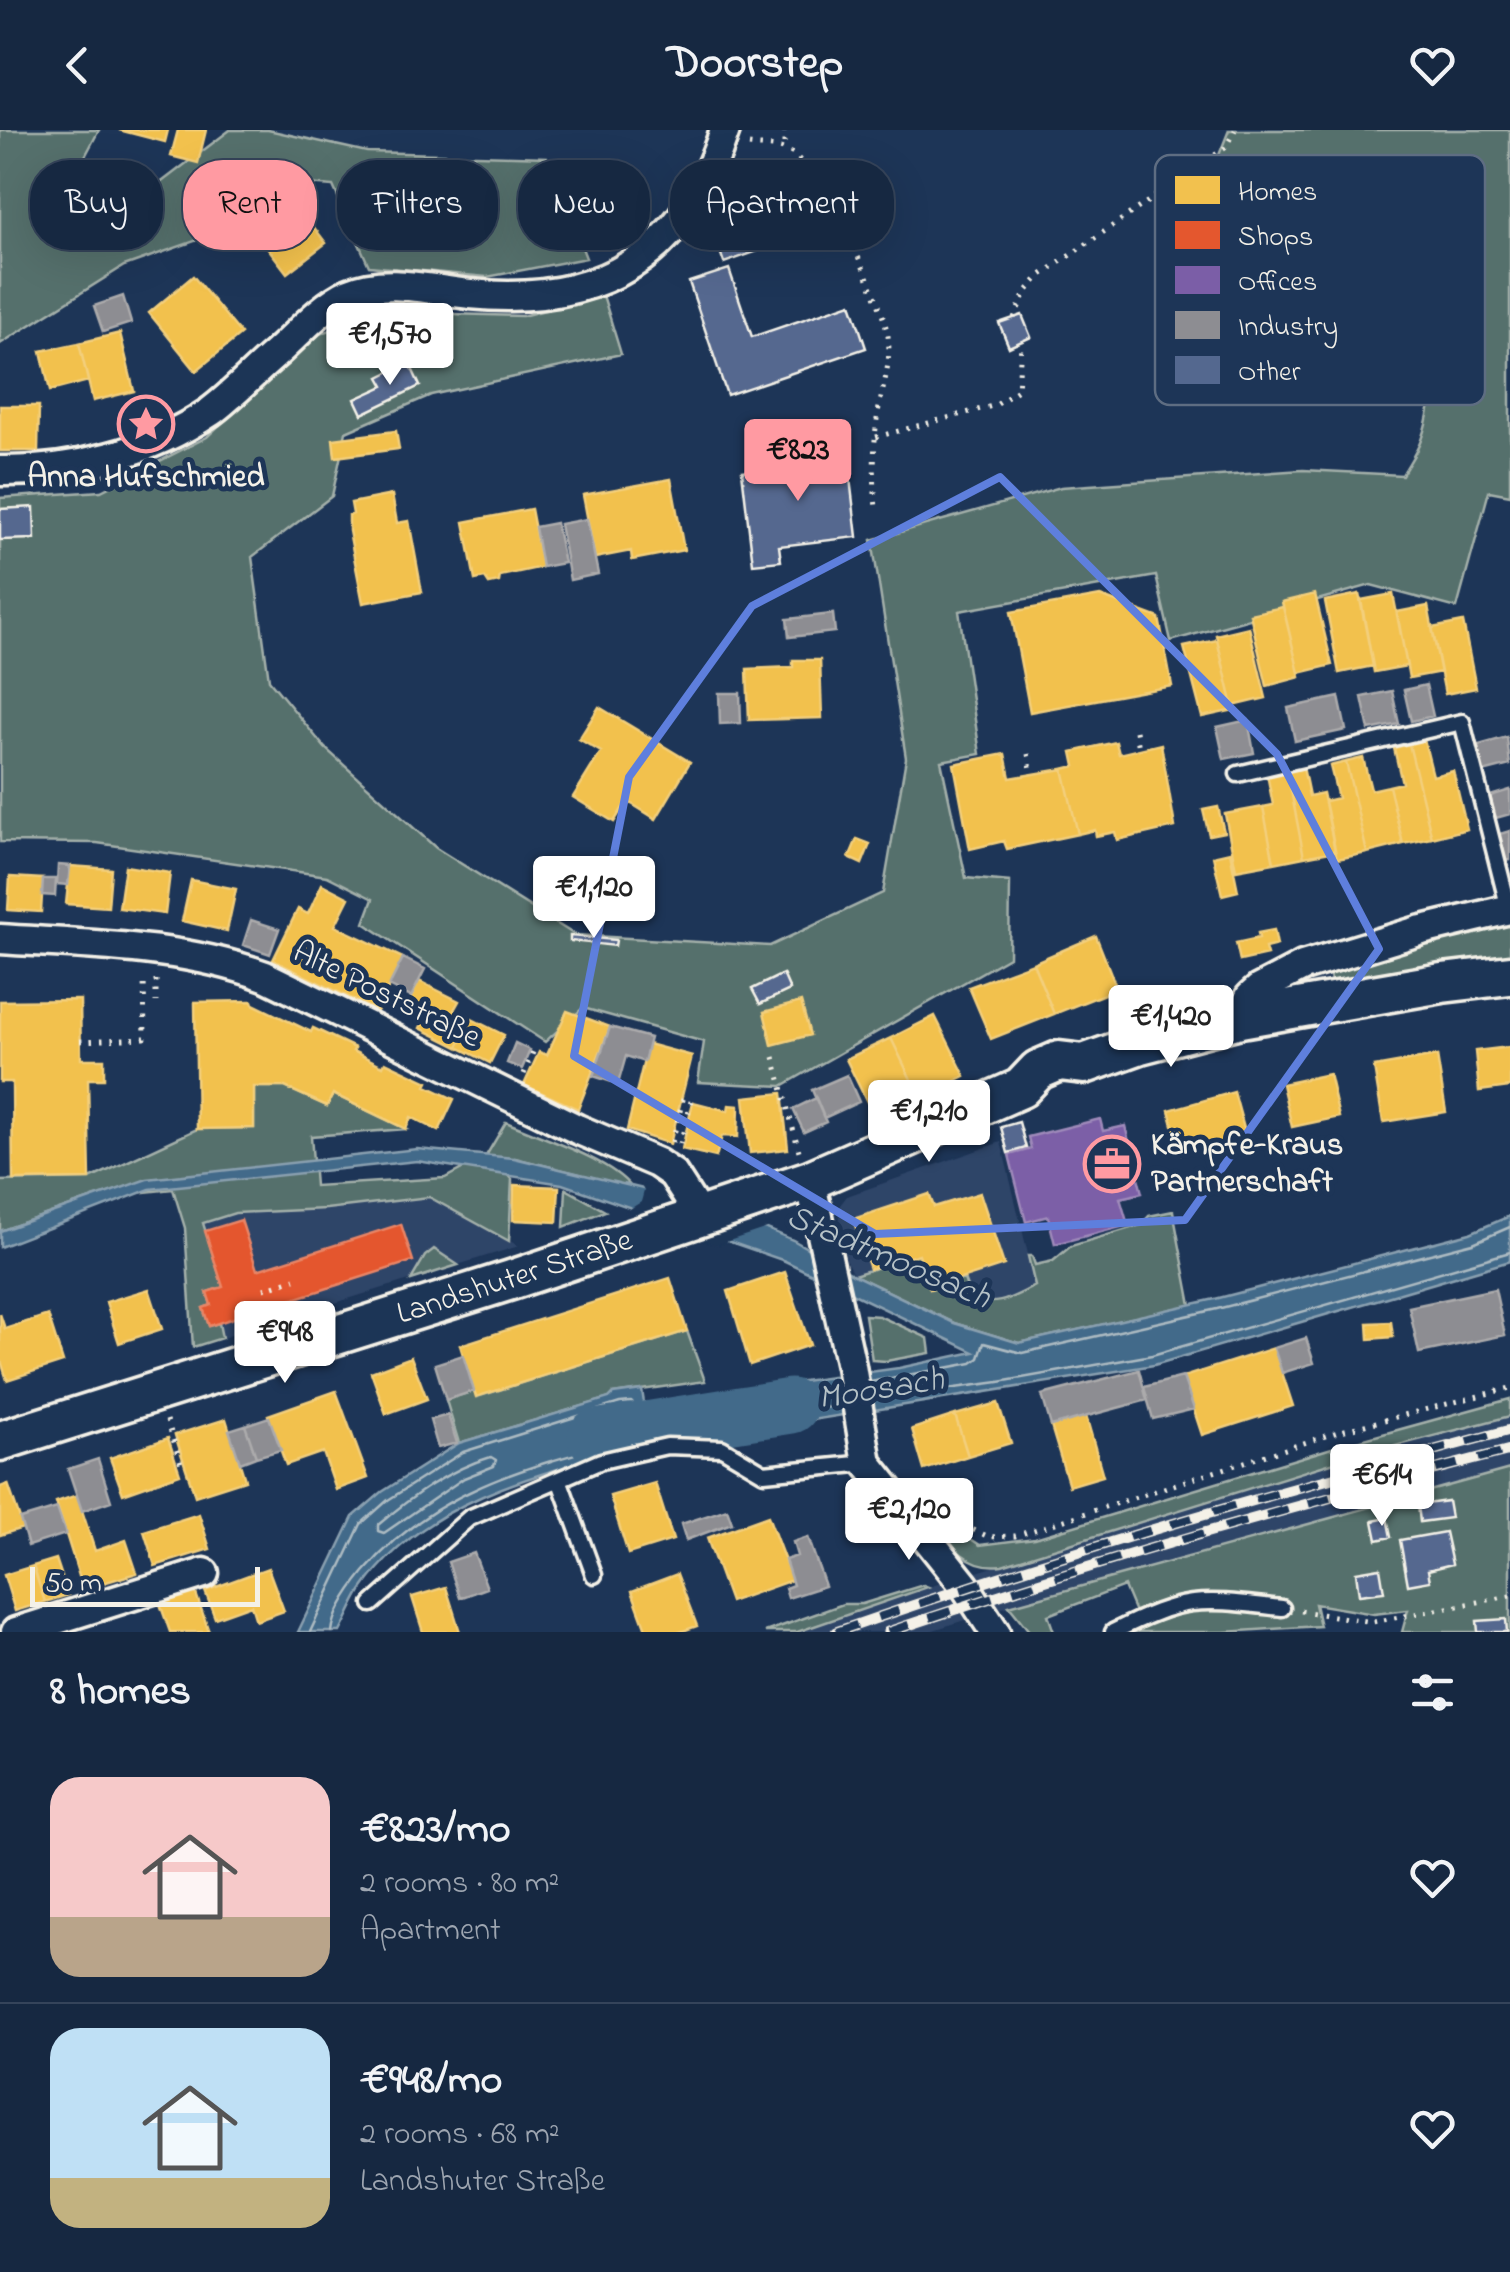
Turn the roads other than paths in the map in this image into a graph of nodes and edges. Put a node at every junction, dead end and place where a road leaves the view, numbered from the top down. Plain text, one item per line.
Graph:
1 (723, 136) edge
2 (0, 472) edge
3 (1238, 774) dead end
4 (1509, 909) edge
5 (0, 938) edge
6 (1510, 974) edge
7 (1240, 1018) junction
8 (810, 1180) junction
9 (700, 1216) junction
10 (0, 1441) edge
11 (867, 1464) junction
12 (559, 1479) junction
13 (204, 1572) dead end
14 (594, 1575) dead end
15 (372, 1604) dead end
16 (1282, 1608) road end
17 (16, 1632) edge
18 (995, 1632) edge
19 (1113, 1632) edge

1 - 2 street
3 - 4 lane
4 - 7 street
5 - 9 street, Alte Poststraße
6 - 7 main road, Landshuter Straße
7 - 8 main road, Landshuter Straße
8 - 9 main road, Landshuter Straße
8 - 11 street
9 - 10 main road, Landshuter Straße
11 - 12 lane
11 - 18 street
12 - 14 lane
12 - 15 lane
13 - 17 street
16 - 19 lane

